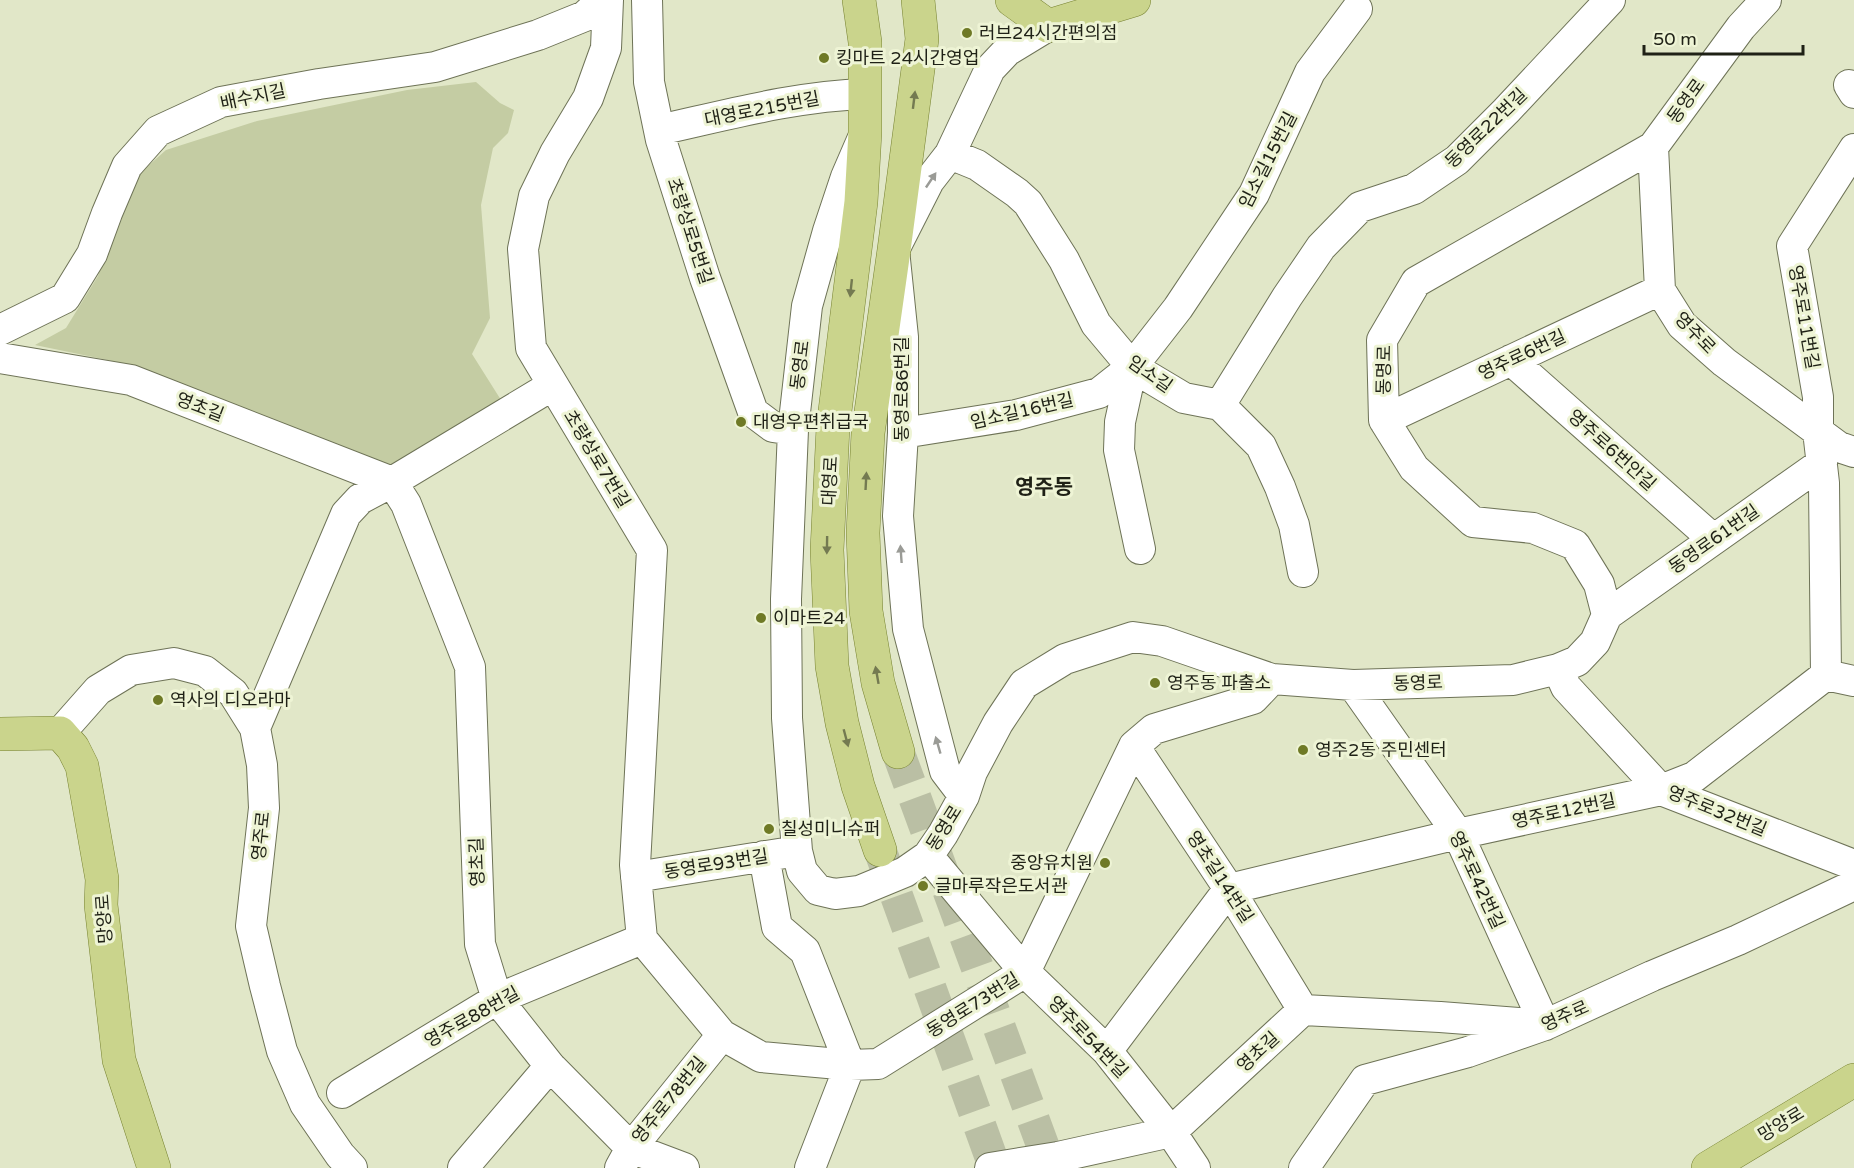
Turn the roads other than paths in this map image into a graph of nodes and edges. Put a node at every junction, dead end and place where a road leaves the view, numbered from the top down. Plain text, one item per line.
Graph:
1 (602, 0) edge
2 (608, 0) edge
3 (647, 0) edge
4 (859, 0) edge
5 (918, 0) edge
6 (1012, 0) edge
7 (1134, 0) edge
8 (1611, 0) edge
9 (1766, 0) edge
10 (1357, 9) dead end
11 (1048, 26) junction
12 (866, 94) junction
13 (659, 130) junction
14 (866, 132) junction
15 (1653, 147) junction
16 (1854, 149) edge
17 (950, 154) junction
18 (855, 250) junction
19 (894, 250) junction
20 (822, 257) junction
21 (1660, 290) junction
22 (0, 330) edge
23 (0, 358) edge
24 (1511, 360) junction
25 (1132, 367) junction
26 (553, 385) junction
27 (1220, 405) junction
28 (1384, 420) junction
29 (793, 430) junction
30 (1818, 431) junction
31 (903, 433) junction
32 (1854, 453) edge
33 (1822, 463) junction
34 (392, 482) junction
35 (1713, 539) junction
36 (1140, 549) dead end
37 (1303, 572) dead end
38 (1607, 615) junction
39 (1558, 669) junction
40 (1840, 678) edge
41 (1272, 679) junction
42 (1353, 685) junction
43 (255, 728) junction
44 (60, 733) junction
45 (0, 734) edge
46 (1134, 746) junction
47 (898, 752) tunnel mouth
48 (1661, 790) junction
49 (964, 796) junction
50 (1458, 834) junction
51 (880, 850) tunnel mouth
52 (797, 851) junction
53 (764, 856) junction
54 (928, 856) junction
55 (1854, 865) edge
56 (636, 877) junction
57 (1854, 885) edge
58 (1229, 890) junction
59 (642, 939) junction
60 (1025, 972) junction
61 (497, 999) junction
62 (1303, 1010) junction
63 (1545, 1025) junction
64 (722, 1035) junction
65 (1107, 1051) junction
66 (550, 1065) junction
67 (850, 1065) junction
68 (1854, 1080) edge
69 (342, 1093) dead end
70 (1172, 1132) junction
71 (625, 1158) edge
72 (154, 1168) edge
73 (352, 1168) edge
74 (463, 1168) edge
75 (684, 1168) edge
76 (810, 1168) edge
77 (990, 1168) edge
78 (1195, 1168) edge
79 (1304, 1168) edge
80 (1708, 1168) edge

1 - 22 street, 배수지길
2 - 26 street, 초량상로7번길
3 - 13 street, 초량상로5번길
4 - 12 main road, 대영로
19 -> 5 main road, 대영로
6 - 11 main road
7 - 11 main road
8 - 27 street, 동영로22번길
9 - 15 street, 동영로
10 - 25 street, 임소길15번길
11 - 17 street
12 - 13 street, 대영로215번길
12 - 14 main road, 대영로
13 - 29 street, 초량상로5번길
14 - 18 main road, 대영로
14 - 20 street, 동영로
15 - 21 street, 영주로
15 - 28 street, 동명로
16 - 30 street, 영주로11번길
19 -> 17 street
17 - 25 street, 임소길
18 - 20 street, 동영로
18 -> 51 main road, 대영로
19 - 31 street, 동영로86번길
47 -> 19 main road, 대영로
20 - 29 street, 동영로
21 - 24 street, 영주로6번길
21 - 30 street, 영주로
23 - 34 street, 영초길
24 - 28 street, 영주로6번길
24 - 35 street, 영주로6번안길
25 - 27 street, 임소길
25 - 31 street, 임소길16번길
25 - 36 street
26 - 34 street
26 - 56 street, 초량상로7번길
27 - 37 street
28 - 38 street, 동명로
29 - 52 street, 동영로
30 - 32 street, 영주로
30 - 33 street, 영주로12번길
49 -> 31 street, 동영로86번길
33 - 35 street, 동영로61번길
33 - 40 street, 영주로12번길
34 - 43 street
34 - 61 street, 영초길
35 - 38 street, 동영로61번길
38 - 39 street, 동영로
39 - 42 street, 동영로
39 - 48 street, 영주로32번길
40 - 48 street, 영주로12번길
41 - 42 street, 동영로
41 - 46 street, 동영로73번길
41 - 49 street, 동영로
42 - 50 street, 영주로42번길
43 - 44 street, 영주로
43 - 73 street, 영주로
44 - 45 main road
44 - 72 main road, 망양로
46 - 58 street, 영초길14번길
46 - 60 street, 동영로73번길
48 - 50 street, 영주로12번길
48 - 55 street, 영주로32번길
49 - 54 street, 동영로
50 - 58 street, 영주로12번길
50 - 63 street, 영주로42번길
52 - 53 street, 동영로93번길
52 - 54 street, 동영로
53 - 56 street, 동영로93번길
53 - 67 street
54 - 60 street, 영주로54번길
56 - 59 street, 초량상로7번길
57 - 63 street, 영주로
58 - 62 street, 영초길14번길
58 - 65 street
59 - 61 street, 영주로88번길
59 - 64 street, 동영로73번길
60 - 65 street, 영주로54번길
60 - 67 street, 동영로73번길
61 - 66 street, 영초길
61 - 69 street, 영주로88번길
62 - 63 street
62 - 70 street, 영초길
63 - 79 street, 영주로
64 - 67 street, 동영로73번길
64 - 71 street, 영주로78번길
65 - 70 street, 영주로54번길
66 - 71 street, 영초길
66 - 74 street
67 - 76 street
68 - 80 main road, 망양로
70 - 77 street
70 - 78 street, 영주로54번길
71 - 75 street, 영초길

